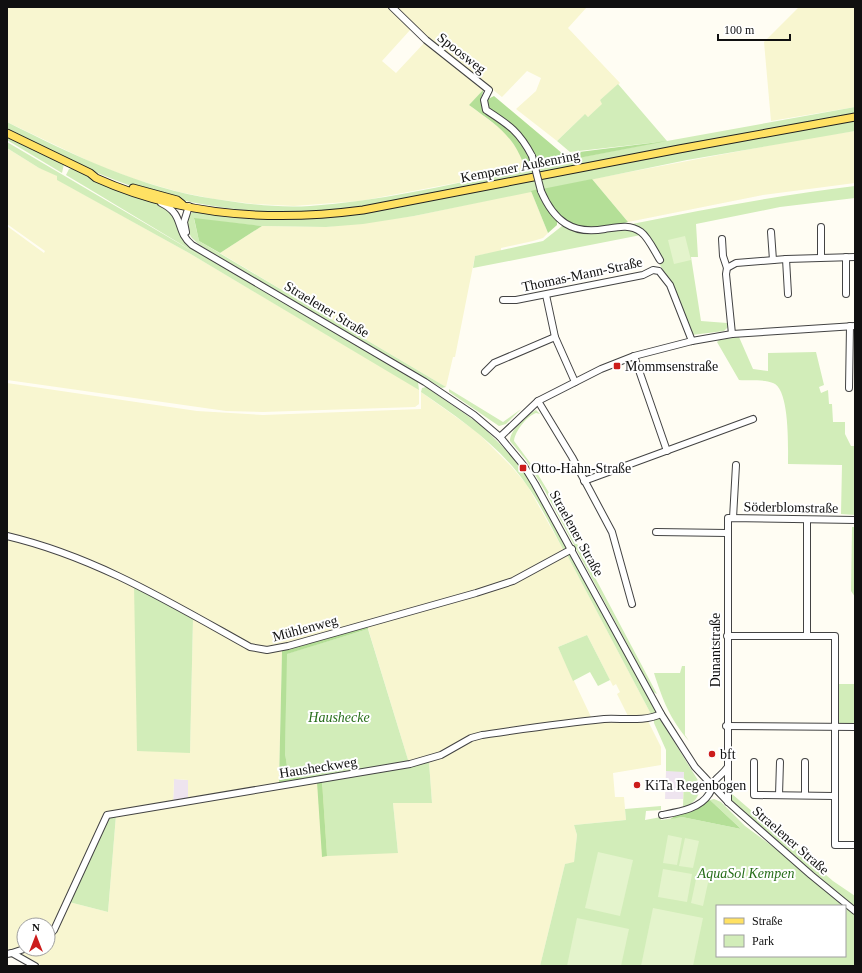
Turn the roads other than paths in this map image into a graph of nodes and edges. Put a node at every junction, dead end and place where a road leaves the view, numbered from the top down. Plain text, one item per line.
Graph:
1 (392, 7) edge
2 (855, 117) edge
3 (7, 133) edge
4 (90, 173) junction
5 (158, 201) junction
6 (185, 205) junction
7 (178, 218) junction
8 (820, 227) dead end
9 (771, 232) dead end
10 (722, 239) dead end
11 (846, 257) junction
12 (855, 257) edge
13 (821, 258) junction
14 (217, 259) junction
15 (786, 259) junction
16 (660, 260) dead end
17 (773, 260) junction
18 (727, 268) junction
19 (788, 294) dead end
20 (846, 294) dead end
21 (546, 295) junction
22 (503, 300) dead end
23 (852, 326) edge
24 (732, 334) junction
25 (555, 337) junction
26 (692, 341) junction
27 (634, 356) junction
28 (485, 372) dead end
29 (575, 382) junction
30 (849, 388) dead end
31 (538, 401) junction
32 (752, 418) dead end
33 (500, 437) junction
34 (667, 451) junction
35 (736, 465) dead end
36 (584, 480) junction
37 (730, 518) junction
38 (807, 520) junction
39 (855, 520) edge
40 (656, 532) dead end
41 (727, 532) junction
42 (7, 536) edge
43 (572, 549) junction
44 (632, 604) dead end
45 (727, 636) junction
46 (807, 636) junction
47 (661, 714) junction
48 (726, 726) junction
49 (834, 727) junction
50 (855, 728) edge
51 (754, 762) dead end
52 (780, 762) dead end
53 (805, 762) dead end
54 (727, 768) junction
55 (712, 787) junction
56 (779, 795) junction
57 (804, 795) junction
58 (834, 796) junction
59 (728, 802) junction
60 (662, 815) dead end
61 (855, 845) edge
62 (855, 911) edge
63 (56, 926) edge
64 (10, 954) edge
65 (35, 966) edge

1 - 16 street, Spoosweg, bridge
2 - 6 main road, Kempener Außenring
3 - 4 main road, Straelener Straße
4 - 5 main road, Straelener Straße
4 - 6 main road, Straelener Straße
5 - 6 main road, Straelener Straße
5 - 7 street, Straelener Straße
6 - 7 street
6 - 14 street, Straelener Straße
7 - 14 street, Straelener Straße
8 - 13 street
9 - 17 street
10 - 18 street
11 - 12 street
11 - 13 street
11 - 20 street
13 - 15 street
14 - 33 street, Straelener Straße
15 - 17 street
15 - 19 street
17 - 18 street
18 - 24 street
21 - 22 street, Thomas-Mann-Straße
21 - 25 street
21 - 26 street, Thomas-Mann-Straße
23 - 24 street
23 - 30 street
24 - 26 street
25 - 28 street
25 - 29 street
26 - 27 street
27 - 29 street
27 - 34 street
29 - 31 street
31 - 33 street
31 - 36 street
32 - 34 street
33 - 43 street, Straelener Straße
34 - 36 street
35 - 37 street, Dunantstraße
36 - 44 street
37 - 38 street, Söderblomstraße
37 - 41 street, Dunantstraße
38 - 39 street, Söderblomstraße
38 - 46 street
40 - 41 street
41 - 45 street, Dunantstraße
42 - 43 street, Mühlenweg
43 - 47 street, Straelener Straße
45 - 46 street
45 - 48 street, Dunantstraße
46 - 49 street
47 - 55 street, Straelener Straße
47 - 63 street, Hausheckweg
48 - 49 street
48 - 54 street, Dunantstraße
49 - 50 street
49 - 58 street
51 - 56 street
52 - 56 street
53 - 57 street
54 - 55 street
54 - 59 street, Dunantstraße
55 - 59 street, Straelener Straße
55 - 60 street
56 - 57 street
57 - 58 street
58 - 61 street
59 - 62 street, Straelener Straße
64 - 65 street

